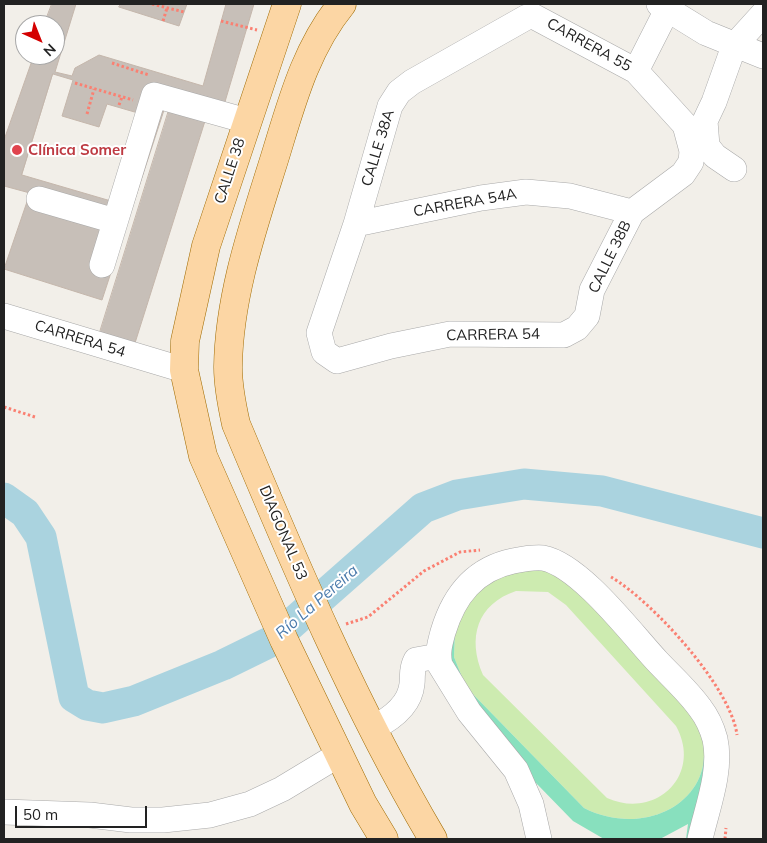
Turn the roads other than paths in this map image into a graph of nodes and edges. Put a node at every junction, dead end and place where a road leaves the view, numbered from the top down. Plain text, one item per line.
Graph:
1 (287, 4) edge
2 (342, 4) edge
3 (665, 5) edge
4 (763, 14) edge
5 (533, 16) joint
6 (734, 46) junction
7 (763, 56) edge
8 (636, 71) junction
9 (247, 121) junction
10 (692, 151) joint
11 (734, 169) dead end
12 (39, 199) dead end
13 (632, 212) junction
14 (115, 222) junction
15 (356, 224) junction
16 (102, 266) dead end
17 (4, 316) edge
18 (577, 328) joint
19 (324, 352) joint
20 (184, 370) junction
21 (438, 656) junction
22 (373, 728) junction
23 (340, 754) junction
24 (4, 812) edge
25 (384, 839) edge
26 (433, 839) edge
27 (539, 839) edge
28 (700, 839) edge

1 - 9 main road, CALLE 38
2 - 22 main road, DIAGONAL 53
3 - 6 street
3 - 8 street
4 - 6 street
5 - 8 street, CARRERA 55
5 - 15 street, CALLE 38A
6 - 7 street
6 - 11 street
8 - 10 street, CARRERA 55
9 - 14 street
9 - 20 main road, CALLE 38
10 - 13 street, CALLE 38B
12 - 14 street
13 - 15 street, CARRERA 54A
13 - 18 street, CALLE 38B
14 - 16 street
15 - 19 street, CALLE 38A
17 - 20 street, CARRERA 54
18 - 19 street, CARRERA 54
20 - 23 main road
21 - 22 street
21 - 27 street
21 - 28 street
22 - 26 main road, DIAGONAL 53
23 - 24 street
23 - 25 main road

